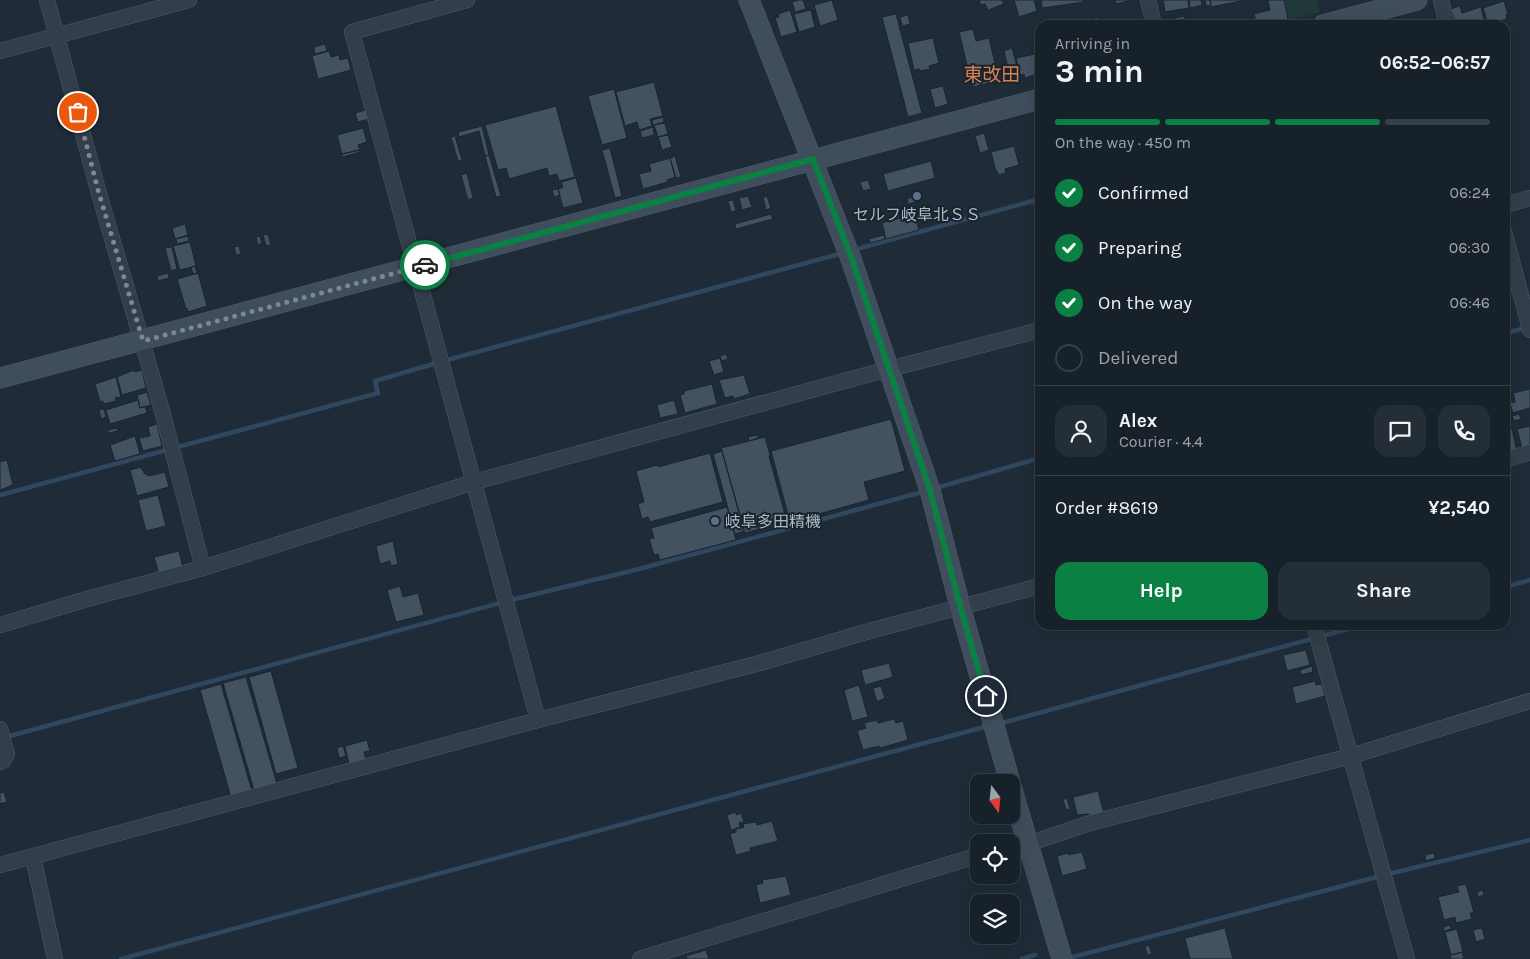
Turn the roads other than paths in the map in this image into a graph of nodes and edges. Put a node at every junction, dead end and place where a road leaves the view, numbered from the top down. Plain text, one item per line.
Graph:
1 (47, 0) edge
2 (189, 0) edge
3 (467, 0) edge
4 (1148, 0) edge
5 (1417, 0) edge
6 (1441, 0) edge
7 (753, 1) edge
8 (1153, 20) edge
9 (1342, 20) edge
10 (1446, 20) edge
11 (58, 35) junction
12 (0, 51) edge
13 (1035, 100) edge
14 (813, 159) junction
15 (1530, 198) edge
16 (1510, 204) edge
17 (1510, 253) edge
18 (415, 268) junction
19 (1530, 330) edge
20 (1035, 331) edge
21 (143, 341) junction
22 (888, 370) junction
23 (0, 378) edge
24 (1530, 452) edge
25 (1510, 458) edge
26 (474, 482) junction
27 (203, 568) junction
28 (1035, 587) edge
29 (960, 606) junction
30 (0, 625) edge
31 (1315, 630) edge
32 (1530, 701) edge
33 (538, 720) junction
34 (0, 729) edge
35 (1351, 756) junction
36 (0, 762) edge
37 (1008, 774) edge
38 (1019, 824) edge
39 (1022, 842) edge
40 (33, 857) junction
41 (970, 857) edge
42 (0, 865) edge
43 (55, 959) edge
44 (640, 959) edge
45 (1062, 959) edge
46 (1407, 959) edge

1 - 11 street
2 - 11 street
3 - 18 street
4 - 8 street
5 - 9 street
6 - 10 street
7 - 14 street
11 - 12 street
11 - 21 street
13 - 14 street
14 - 18 street
14 - 22 street
15 - 16 street
17 - 19 street
18 - 21 street
18 - 26 street
20 - 22 street
21 - 23 street
21 - 27 street
22 - 26 street
22 - 29 street
24 - 25 street
26 - 27 street
26 - 33 street
27 - 30 street
28 - 29 street
29 - 33 street
29 - 37 street
31 - 35 street
32 - 35 street
33 - 40 street
34 - 36 street
35 - 39 street
35 - 46 street
38 - 39 street
39 - 45 street
40 - 42 street
40 - 43 street
41 - 44 street

